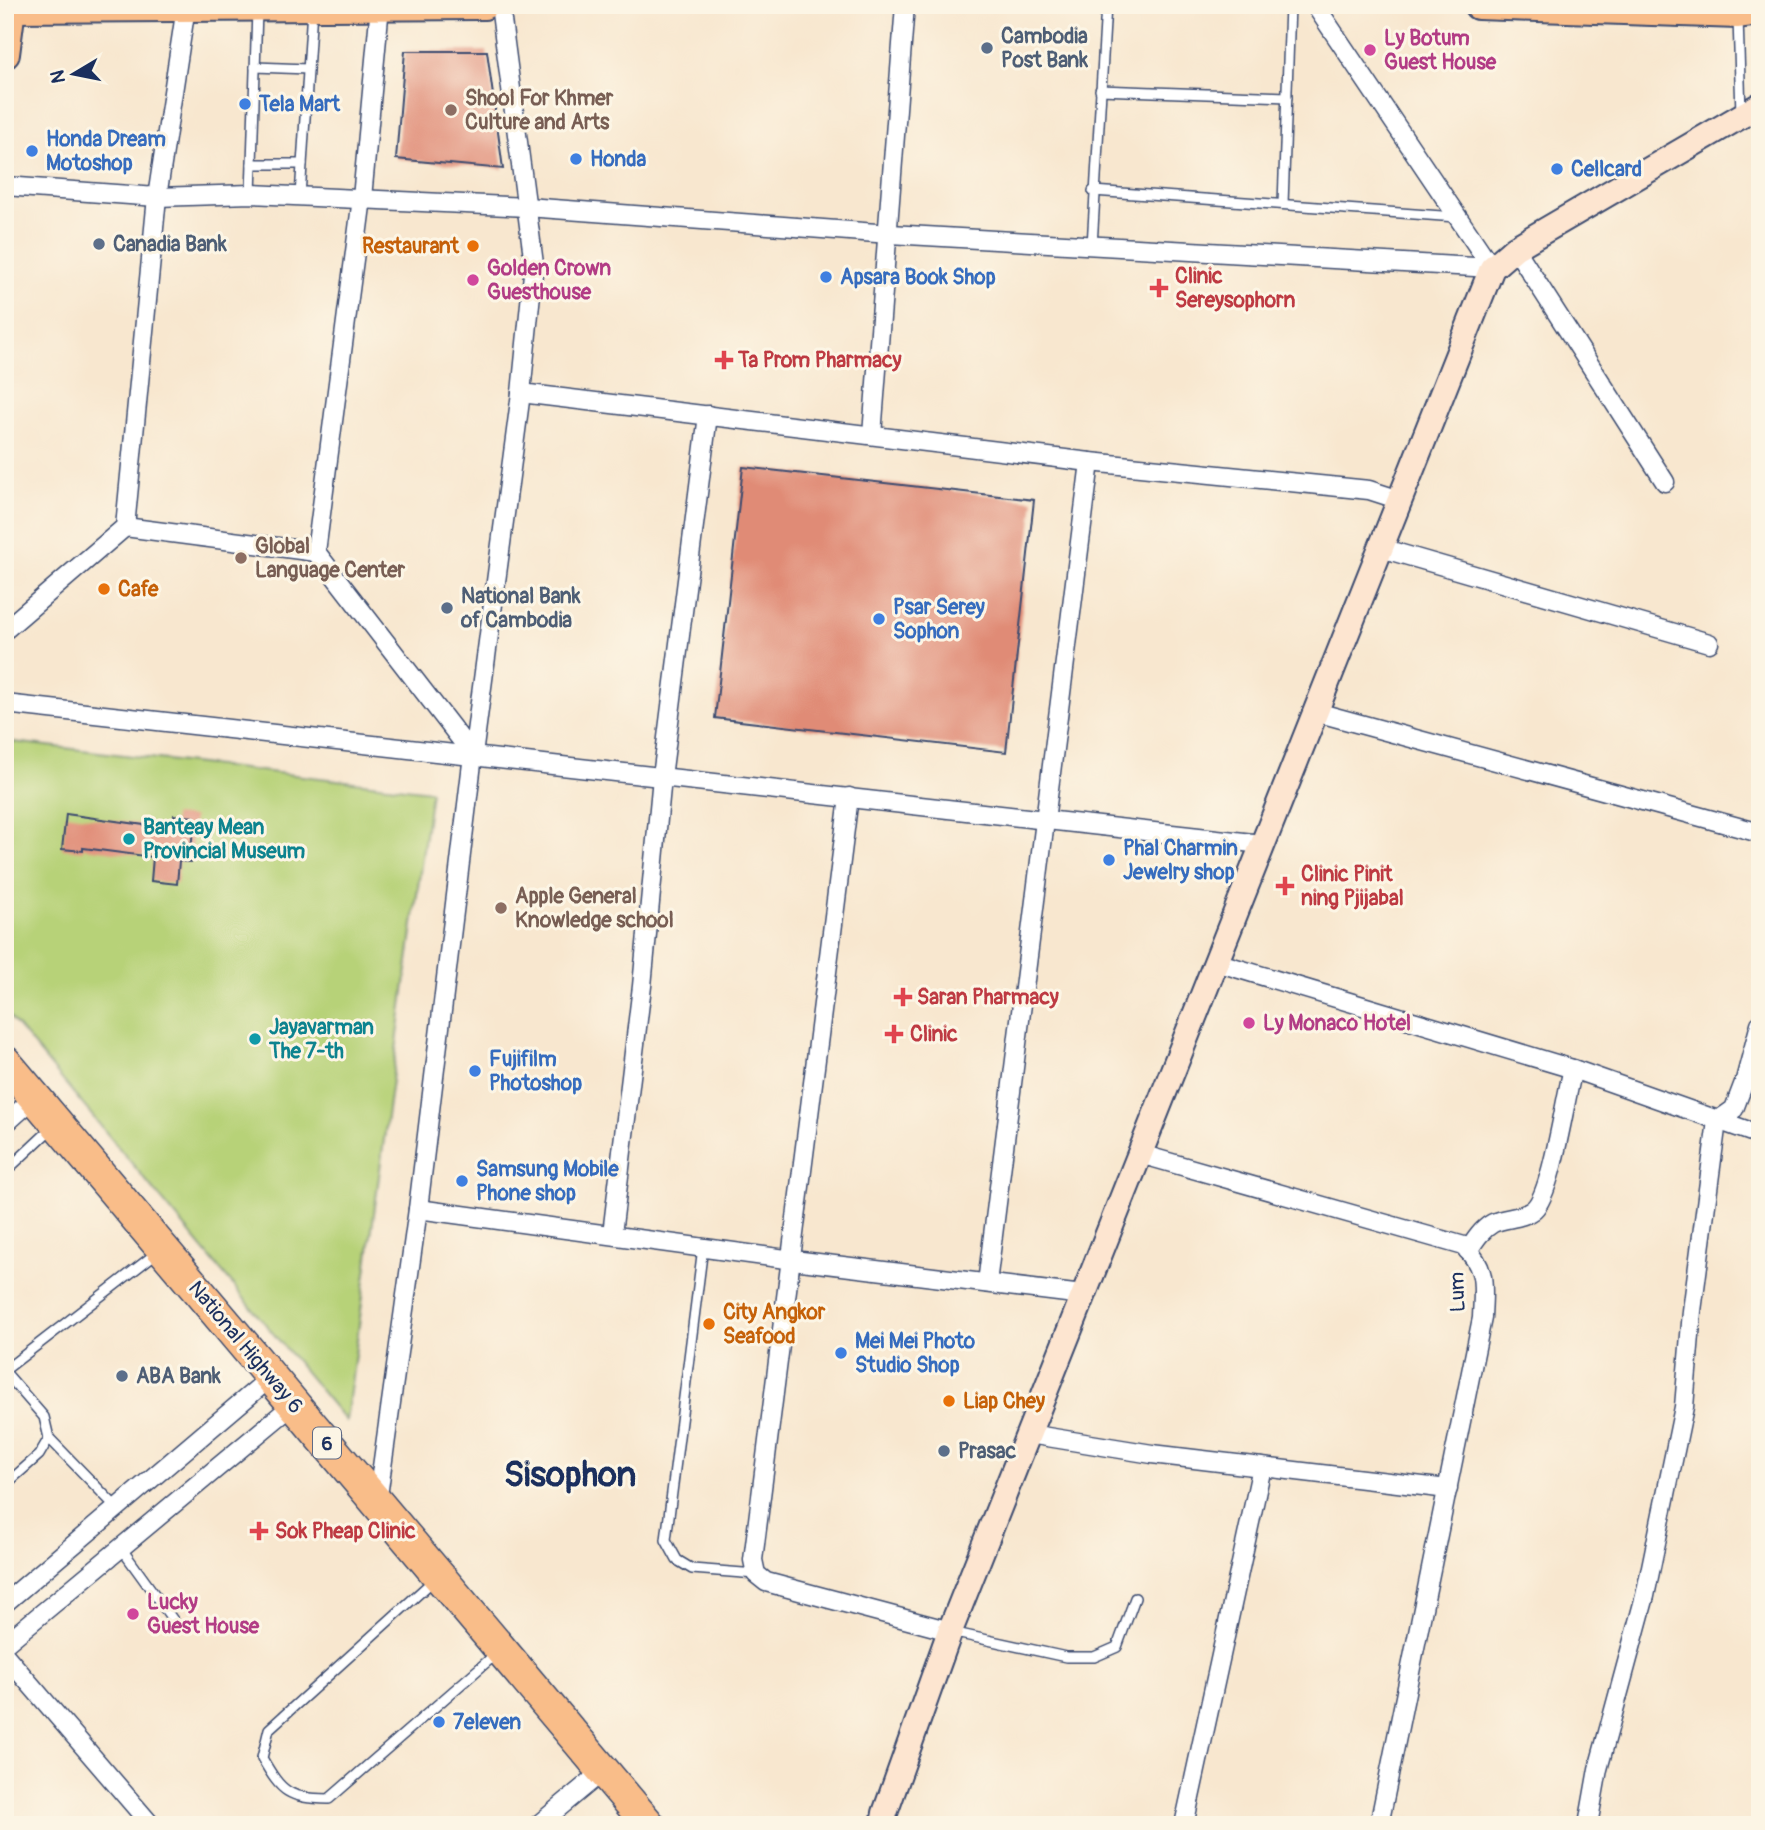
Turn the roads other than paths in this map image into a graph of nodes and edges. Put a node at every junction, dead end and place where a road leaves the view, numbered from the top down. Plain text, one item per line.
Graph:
1 (484, 5) edge
2 (500, 5) edge
3 (905, 5) edge
4 (1106, 5) edge
5 (1290, 5) edge
6 (1315, 5) edge
7 (1478, 5) edge
8 (139, 6) edge
9 (312, 6) edge
10 (380, 6) edge
11 (9, 7) edge
12 (186, 7) junction
13 (257, 7) edge
14 (1749, 12) edge
15 (5, 54) edge
16 (255, 67) junction
17 (308, 69) junction
18 (1100, 90) junction
19 (1287, 97) junction
20 (1750, 111) edge
21 (252, 164) junction
22 (302, 164) junction
23 (5, 186) edge
24 (1093, 191) junction
25 (251, 194) junction
26 (300, 196) junction
27 (157, 197) junction
28 (362, 198) junction
29 (1283, 204) junction
30 (527, 207) junction
31 (1458, 218) junction
32 (890, 234) junction
33 (1092, 246) junction
34 (1515, 248) junction
35 (1492, 268) junction
36 (521, 393) junction
37 (708, 415) junction
38 (872, 435) junction
39 (1090, 462) junction
40 (1665, 482) dead end
41 (1400, 500) junction
42 (125, 527) junction
43 (1381, 548) junction
44 (316, 552) junction
45 (5, 630) edge
46 (1709, 643) dead end
47 (5, 704) edge
48 (1316, 712) junction
49 (473, 755) junction
50 (662, 777) junction
51 (849, 797) junction
52 (1046, 819) junction
53 (1760, 833) edge
54 (1262, 844) junction
55 (1216, 962) junction
56 (1760, 1024) edge
57 (5, 1062) edge
58 (1573, 1069) junction
59 (35, 1097) junction
60 (1717, 1121) junction
61 (57, 1123) junction
62 (5, 1124) edge
63 (1760, 1135) edge
64 (1140, 1154) junction
65 (5, 1172) edge
66 (418, 1209) junction
67 (612, 1234) junction
68 (703, 1247) junction
69 (162, 1248) junction
70 (1468, 1251) junction
71 (793, 1261) junction
72 (987, 1283) junction
73 (1083, 1296) junction
74 (5, 1371) edge
75 (271, 1377) junction
76 (294, 1404) junction
77 (1029, 1434) junction
78 (49, 1438) junction
79 (1262, 1467) junction
80 (5, 1485) edge
81 (1448, 1489) junction
82 (377, 1503) junction
83 (117, 1508) junction
84 (121, 1548) junction
85 (756, 1574) junction
86 (439, 1576) junction
87 (1135, 1598) dead end
88 (5, 1603) edge
89 (178, 1627) dead end
90 (950, 1631) junction
91 (5, 1644) edge
92 (501, 1650) junction
93 (5, 1655) edge
94 (603, 1771) junction
95 (880, 1821) edge
96 (150, 1825) edge
97 (538, 1825) edge
98 (649, 1825) edge
99 (1184, 1825) edge
100 (1379, 1825) edge
101 (1588, 1825) edge

1 - 10 main road
2 - 30 street
3 - 32 street
4 - 18 lane
5 - 19 lane
6 - 31 street
7 - 14 main road
8 - 11 main road
8 - 12 main road
9 - 10 main road
9 - 13 main road
9 - 17 lane
10 - 28 street
11 - 15 main road
12 - 13 main road
12 - 27 street
13 - 16 lane
14 - 20 lane
16 - 17 lane
16 - 21 lane
17 - 22 lane
18 - 19 lane
18 - 24 lane
19 - 29 lane
20 - 34 main road
21 - 22 lane
21 - 25 lane
22 - 26 lane
23 - 27 street
24 - 29 lane
24 - 33 lane
25 - 26 street
25 - 27 street
26 - 28 street
27 - 42 street
28 - 30 street
28 - 44 street
29 - 31 lane
30 - 32 street
30 - 36 street
31 - 35 street
32 - 33 street
32 - 38 street
33 - 35 street
34 - 35 main road
34 - 40 street
35 - 41 main road
36 - 37 street
36 - 49 street
37 - 38 street
37 - 50 street
38 - 39 street
39 - 41 street
39 - 52 street
41 - 43 main road
42 - 44 street
42 - 45 street
43 - 46 street
43 - 48 main road
44 - 49 street
47 - 49 street
48 - 53 street
48 - 54 main road
49 - 50 street
49 - 66 street
50 - 51 street
50 - 67 street
51 - 52 street
51 - 71 street
52 - 54 street
52 - 72 street
54 - 55 main road
55 - 58 street
55 - 64 main road
56 - 60 street
57 - 59 highway, National Highway 6 / 6
58 - 60 street
58 - 70 street
59 - 61 highway, National Highway 6 / 6
59 - 62 street
60 - 63 street
60 - 101 street
61 - 65 lane
61 - 69 highway, National Highway 6 / 6
64 - 70 street, Lum
64 - 73 main road
66 - 67 street
66 - 82 street
67 - 68 street
68 - 71 street
68 - 85 lane
69 - 74 lane
69 - 75 highway, National Highway 6 / 6
70 - 81 street, Lum
71 - 72 street
71 - 85 street
72 - 73 street
73 - 77 main road
74 - 78 lane
75 - 76 highway, National Highway 6 / 6
75 - 83 street
76 - 82 highway, National Highway 6 / 6
76 - 84 street
77 - 79 street
77 - 90 main road
78 - 80 lane
78 - 83 lane
79 - 81 street
79 - 99 street
81 - 100 street, Lum
82 - 86 highway, National Highway 6 / 6
83 - 88 street
84 - 89 lane
84 - 91 street
85 - 90 street
86 - 92 highway, National Highway 6 / 6
86 - 92 lane
87 - 90 lane
90 - 95 main road
92 - 94 highway, National Highway 6 / 6
93 - 96 street
94 - 97 street
94 - 98 highway, National Highway 6 / 6

